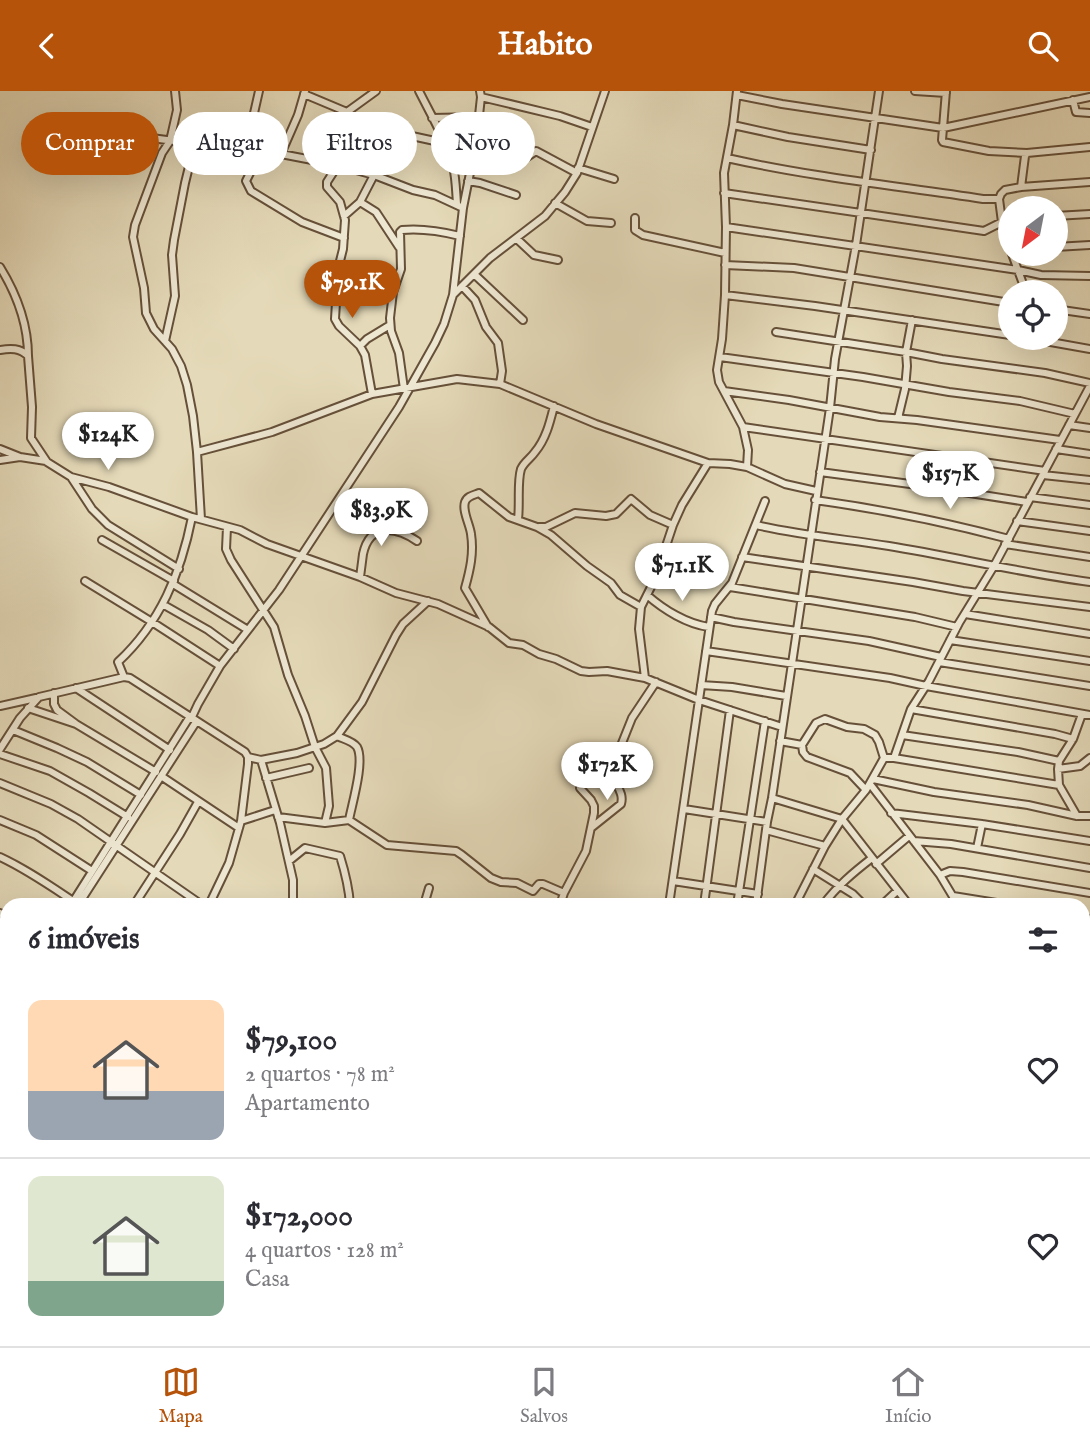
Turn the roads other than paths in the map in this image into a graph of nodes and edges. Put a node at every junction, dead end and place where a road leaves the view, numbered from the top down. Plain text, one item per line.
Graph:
1 (175, 91) edge
2 (259, 91) edge
3 (376, 91) edge
4 (419, 91) edge
5 (606, 91) edge
6 (879, 91) edge
7 (915, 91) edge
8 (946, 92) edge
9 (305, 93) edge
10 (737, 93) edge
11 (480, 94) edge
12 (1090, 97) edge
13 (1073, 100) junction
14 (254, 112) edge
15 (347, 112) joint
16 (479, 112) edge
17 (1090, 113) edge
18 (431, 116) edge
19 (876, 117) junction
20 (733, 125) junction
21 (592, 128) junction
22 (943, 128) junction
23 (288, 138) edge
24 (159, 139) edge
25 (170, 141) junction
26 (173, 141) edge
27 (1090, 147) edge
28 (871, 150) junction
29 (535, 152) edge
30 (1027, 153) junction
31 (727, 158) junction
32 (578, 170) junction
33 (187, 175) edge
34 (249, 175) edge
35 (332, 175) edge
36 (370, 175) edge
37 (373, 175) edge
38 (455, 175) edge
39 (469, 175) edge
40 (614, 179) dead end
41 (468, 181) junction
42 (866, 182) junction
43 (1090, 182) edge
44 (1021, 187) junction
45 (724, 193) junction
46 (516, 195) dead end
47 (1000, 196) edge
48 (998, 199) edge
49 (360, 202) junction
50 (555, 203) junction
51 (460, 206) junction
52 (861, 214) junction
53 (1090, 214) edge
54 (1068, 215) edge
55 (344, 216) junction
56 (635, 218) dead end
57 (611, 223) dead end
58 (998, 225) edge
59 (726, 227) junction
60 (460, 236) junction
61 (344, 238) junction
62 (517, 239) junction
63 (856, 246) junction
64 (1090, 246) edge
65 (1068, 247) edge
66 (400, 249) junction
67 (725, 253) junction
68 (558, 260) dead end
69 (726, 265) junction
70 (1017, 266) edge
71 (0, 267) edge
72 (1018, 270) junction
73 (474, 274) junction
74 (1090, 276) edge
75 (850, 277) junction
76 (1022, 280) edge
77 (462, 286) junction
78 (453, 295) junction
79 (725, 295) junction
80 (998, 301) edge
81 (843, 310) junction
82 (1068, 311) edge
83 (1090, 314) edge
84 (523, 320) dead end
85 (912, 320) junction
86 (390, 325) junction
87 (776, 332) dead end
88 (998, 333) edge
89 (165, 341) junction
90 (839, 342) junction
91 (360, 345) junction
92 (1068, 345) edge
93 (1090, 349) edge
94 (0, 350) edge
95 (906, 352) junction
96 (28, 356) junction
97 (720, 357) junction
98 (834, 374) junction
99 (500, 384) junction
100 (906, 385) junction
101 (1090, 385) edge
102 (407, 388) junction
103 (724, 391) junction
104 (372, 394) junction
105 (1086, 402) edge
106 (554, 406) junction
107 (830, 408) junction
108 (1075, 414) junction
109 (898, 418) junction
110 (1069, 425) junction
111 (743, 427) junction
112 (1090, 428) edge
113 (824, 439) junction
114 (1060, 440) junction
115 (0, 449) edge
116 (1056, 449) junction
117 (197, 452) junction
118 (1090, 454) edge
119 (20, 457) junction
120 (0, 460) edge
121 (47, 461) junction
122 (708, 463) junction
123 (747, 467) junction
124 (820, 472) junction
125 (1044, 473) junction
126 (71, 477) junction
127 (1090, 480) edge
128 (816, 491) junction
129 (1029, 499) junction
130 (815, 500) junction
131 (765, 501) dead end
132 (1090, 505) edge
133 (192, 517) junction
134 (201, 519) junction
135 (518, 519) junction
136 (1017, 521) junction
137 (673, 525) junction
138 (756, 525) junction
139 (227, 527) junction
140 (537, 527) junction
141 (1090, 531) edge
142 (811, 534) junction
143 (102, 540) dead end
144 (417, 541) dead end
145 (1007, 542) junction
146 (300, 555) junction
147 (742, 557) junction
148 (1090, 557) edge
149 (994, 566) junction
150 (806, 567) junction
151 (179, 569) junction
152 (360, 577) junction
153 (85, 581) dead end
154 (174, 582) junction
155 (1090, 582) edge
156 (730, 587) junction
157 (977, 593) junction
158 (647, 596) junction
159 (802, 599) junction
160 (428, 601) junction
161 (163, 604) junction
162 (641, 607) junction
163 (1090, 607) edge
164 (263, 610) junction
165 (965, 614) junction
166 (711, 617) junction
167 (152, 622) junction
168 (489, 627) junction
169 (709, 627) junction
170 (957, 627) junction
171 (248, 630) junction
172 (797, 631) junction
173 (1090, 634) edge
174 (950, 640) junction
175 (234, 649) junction
176 (706, 651) junction
177 (940, 660) junction
178 (1090, 661) edge
179 (791, 664) junction
180 (220, 666) junction
181 (124, 677) junction
182 (645, 678) junction
183 (656, 682) junction
184 (701, 685) junction
185 (926, 686) junction
186 (1090, 686) edge
187 (76, 688) junction
188 (54, 693) junction
189 (786, 696) junction
190 (38, 697) junction
191 (699, 700) junction
192 (0, 706) edge
193 (28, 708) junction
194 (730, 709) junction
195 (911, 709) junction
196 (1082, 714) junction
197 (1090, 715) edge
198 (192, 720) junction
199 (765, 721) junction
200 (76, 724) junction
201 (782, 727) junction
202 (12, 730) junction
203 (902, 735) junction
204 (337, 736) junction
205 (1073, 739) junction
206 (780, 741) junction
207 (179, 742) junction
208 (802, 744) junction
209 (315, 747) junction
210 (0, 749) edge
211 (170, 750) junction
212 (0, 754) edge
213 (248, 757) junction
214 (884, 758) junction
215 (894, 758) junction
216 (1090, 758) edge
217 (261, 760) junction
218 (165, 764) junction
219 (1058, 765) junction
220 (309, 768) dead end
221 (158, 774) junction
222 (266, 778) junction
223 (0, 783) edge
224 (870, 784) junction
225 (1059, 785) junction
226 (151, 786) junction
227 (580, 788) dead end
228 (141, 795) junction
229 (772, 798) junction
230 (198, 802) junction
231 (137, 807) junction
232 (684, 809) junction
233 (716, 813) junction
234 (891, 813) junction
235 (277, 814) junction
236 (1090, 816) edge
237 (128, 817) junction
238 (1077, 817) junction
239 (750, 818) junction
240 (842, 819) junction
241 (0, 820) edge
242 (349, 820) junction
243 (767, 822) junction
244 (325, 823) junction
245 (982, 824) junction
246 (240, 825) junction
247 (591, 828) junction
248 (766, 830) junction
249 (119, 835) junction
250 (911, 839) junction
251 (1090, 841) edge
252 (114, 843) junction
253 (825, 846) junction
254 (977, 848) junction
255 (0, 857) edge
256 (289, 861) junction
257 (874, 861) junction
258 (100, 864) junction
259 (1090, 868) edge
260 (813, 869) junction
261 (92, 871) junction
262 (156, 872) junction
263 (940, 875) junction
264 (673, 881) junction
265 (87, 884) junction
266 (707, 886) junction
267 (839, 886) junction
268 (429, 888) dead end
269 (739, 891) junction
270 (897, 891) junction
271 (564, 893) junction
272 (1090, 893) edge
273 (758, 894) junction
274 (953, 897) joint
275 (65, 898) edge
276 (79, 898) edge
277 (139, 898) edge
278 (192, 898) edge
279 (212, 898) edge
280 (293, 898) edge
281 (350, 898) edge
282 (426, 898) edge
283 (562, 898) edge
284 (671, 898) edge
285 (705, 898) edge
286 (738, 898) edge
287 (757, 898) edge
288 (798, 898) edge
289 (829, 898) edge
290 (857, 898) edge
291 (890, 898) edge
292 (903, 898) edge
293 (960, 898) edge

1 - 25 street
2 - 14 street
3 - 15 street
4 - 18 street
5 - 21 street
6 - 19 street
7 - 8 street
8 - 22 street
9 - 15 street
9 - 23 street
10 - 19 street
10 - 20 street
11 - 16 street
11 - 21 street
12 - 13 street
13 - 17 street
13 - 22 street
19 - 22 street
19 - 28 street
20 - 28 street
20 - 31 street
21 - 32 street
22 - 30 street
24 - 25 street
25 - 26 street
25 - 89 street
27 - 30 street
28 - 42 street
29 - 32 street
30 - 44 street
31 - 42 street
31 - 45 street
32 - 40 street
32 - 50 street
33 - 89 street
34 - 61 street
35 - 55 street
36 - 49 street
37 - 51 street
38 - 51 street
39 - 41 street
41 - 46 street
41 - 51 street
42 - 48 street
42 - 52 street
43 - 44 street
44 - 47 street
45 - 52 street
45 - 59 street
49 - 55 street
49 - 66 street
50 - 57 street
50 - 62 street
51 - 60 street
52 - 58 street
52 - 63 street
53 - 54 street
55 - 61 street
56 - 67 street
59 - 63 street
59 - 67 street
60 - 66 street
60 - 78 street
61 - 91 street
62 - 68 street
62 - 73 street
63 - 72 street
63 - 75 street
64 - 65 street
66 - 86 street
67 - 69 street
69 - 75 street
69 - 79 street
70 - 72 street
71 - 96 street
72 - 74 street
72 - 76 street
73 - 77 street
73 - 84 street
75 - 80 street
75 - 81 street
77 - 78 street
77 - 99 street
78 - 102 street
79 - 81 street
79 - 97 street
81 - 85 street
81 - 90 street
82 - 83 street
85 - 88 street
85 - 95 street
86 - 91 street
86 - 102 street
87 - 90 street
89 - 117 street
90 - 95 street
90 - 98 street
91 - 104 street
92 - 93 street
94 - 96 street
95 - 100 street
95 - 101 street
96 - 121 street
97 - 98 street
97 - 103 street
98 - 100 street
98 - 107 street
99 - 102 street
99 - 106 street
100 - 108 street
100 - 109 street
101 - 105 street
102 - 104 street
102 - 146 street
103 - 107 street
103 - 111 street
104 - 117 street
105 - 108 street
106 - 122 street
106 - 135 street
107 - 109 street
107 - 113 street
108 - 110 street
109 - 114 street
110 - 112 street
110 - 114 street
111 - 113 street
111 - 123 street
113 - 124 street
113 - 125 street
114 - 116 street
115 - 119 street
116 - 118 street
116 - 125 street
117 - 134 street
119 - 120 street
119 - 121 street
121 - 126 street
122 - 123 street
122 - 137 street
123 - 128 street
124 - 128 street
124 - 129 street
125 - 127 street
125 - 129 street
126 - 133 street
126 - 151 street
128 - 130 street
129 - 132 street
129 - 136 street
130 - 142 street
130 - 145 street
131 - 138 street
133 - 134 street
133 - 151 street
134 - 139 street
135 - 140 street
135 - 168 street
136 - 141 street
136 - 145 street
137 - 140 street
137 - 158 street
138 - 142 street
138 - 147 street
139 - 146 street
139 - 164 street
140 - 162 street
142 - 149 street
142 - 150 street
143 - 154 street
144 - 152 street
145 - 148 street
145 - 149 street
146 - 152 street
146 - 164 street
147 - 150 street
147 - 156 street
149 - 155 street
149 - 157 street
150 - 157 street
150 - 159 street
151 - 154 street
152 - 160 street
153 - 167 street
154 - 161 street
154 - 171 street
156 - 159 street
156 - 166 street
157 - 163 street
157 - 165 street
158 - 162 street
158 - 169 street
159 - 170 street
159 - 172 street
160 - 168 street
160 - 204 street
161 - 167 street
161 - 175 street
162 - 182 street
164 - 171 street
164 - 209 street
165 - 170 street
165 - 173 street
166 - 169 street
166 - 172 street
167 - 180 street
167 - 181 street
168 - 182 street
169 - 176 street
170 - 174 street
171 - 175 street
172 - 177 street
172 - 179 street
174 - 177 street
174 - 178 street
175 - 180 street
176 - 179 street
176 - 184 street
177 - 185 street
177 - 186 street
179 - 185 street
179 - 189 street
180 - 198 street
181 - 187 street
181 - 198 street
182 - 183 street
183 - 191 street
183 - 247 street
184 - 189 street
184 - 191 street
185 - 195 street
185 - 196 street
187 - 188 street
187 - 211 street
188 - 190 street
188 - 200 street
189 - 201 street
190 - 192 street
190 - 193 street
191 - 194 street
191 - 232 street
193 - 200 street
193 - 202 street
194 - 199 street
194 - 233 street
195 - 203 street
195 - 205 street
196 - 197 street
196 - 205 street
198 - 207 street
198 - 213 street
199 - 201 street
199 - 239 street
200 - 221 street
201 - 206 street
202 - 210 street
202 - 228 street
203 - 215 street
203 - 219 street
204 - 209 street
204 - 242 street
205 - 219 street
206 - 208 street
206 - 229 street
207 - 211 street
207 - 218 street
208 - 214 street
208 - 224 street
209 - 217 street
209 - 244 street
211 - 218 street
212 - 237 street
213 - 217 street
213 - 246 street
214 - 215 street
214 - 224 street
215 - 225 street
216 - 219 street
217 - 222 street
218 - 221 street
219 - 225 street
220 - 222 street
221 - 226 street
221 - 230 street
222 - 235 street
223 - 252 street
224 - 234 street
224 - 238 street
224 - 240 street
225 - 238 street
226 - 228 street
226 - 231 street
227 - 247 street
228 - 231 street
229 - 240 street
229 - 243 street
230 - 246 street
230 - 262 street
231 - 237 street
231 - 249 street
232 - 233 street
232 - 264 street
233 - 239 street
233 - 266 street
234 - 245 street
234 - 250 street
235 - 244 street
235 - 246 street
235 - 256 street
236 - 238 street
237 - 249 street
239 - 243 street
239 - 269 street
240 - 253 street
240 - 257 street
241 - 261 street
242 - 244 street
242 - 271 street
243 - 248 street
245 - 251 street
245 - 254 street
246 - 279 street
247 - 271 street
248 - 253 street
248 - 273 street
249 - 252 street
250 - 254 street
250 - 257 street
250 - 263 street
252 - 258 street
252 - 262 street
253 - 260 street
254 - 259 street
255 - 275 street
256 - 280 street
256 - 281 street
257 - 267 street
257 - 270 street
258 - 261 street
258 - 265 street
260 - 267 street
260 - 288 street
261 - 265 street
262 - 277 street
262 - 278 street
263 - 272 street
263 - 274 street
264 - 266 street
264 - 284 street
265 - 276 street
266 - 269 street
266 - 285 street
267 - 289 street
267 - 290 street
268 - 282 street
269 - 273 street
269 - 286 street
270 - 291 street
270 - 292 street
271 - 283 street
273 - 287 street
274 - 293 street

